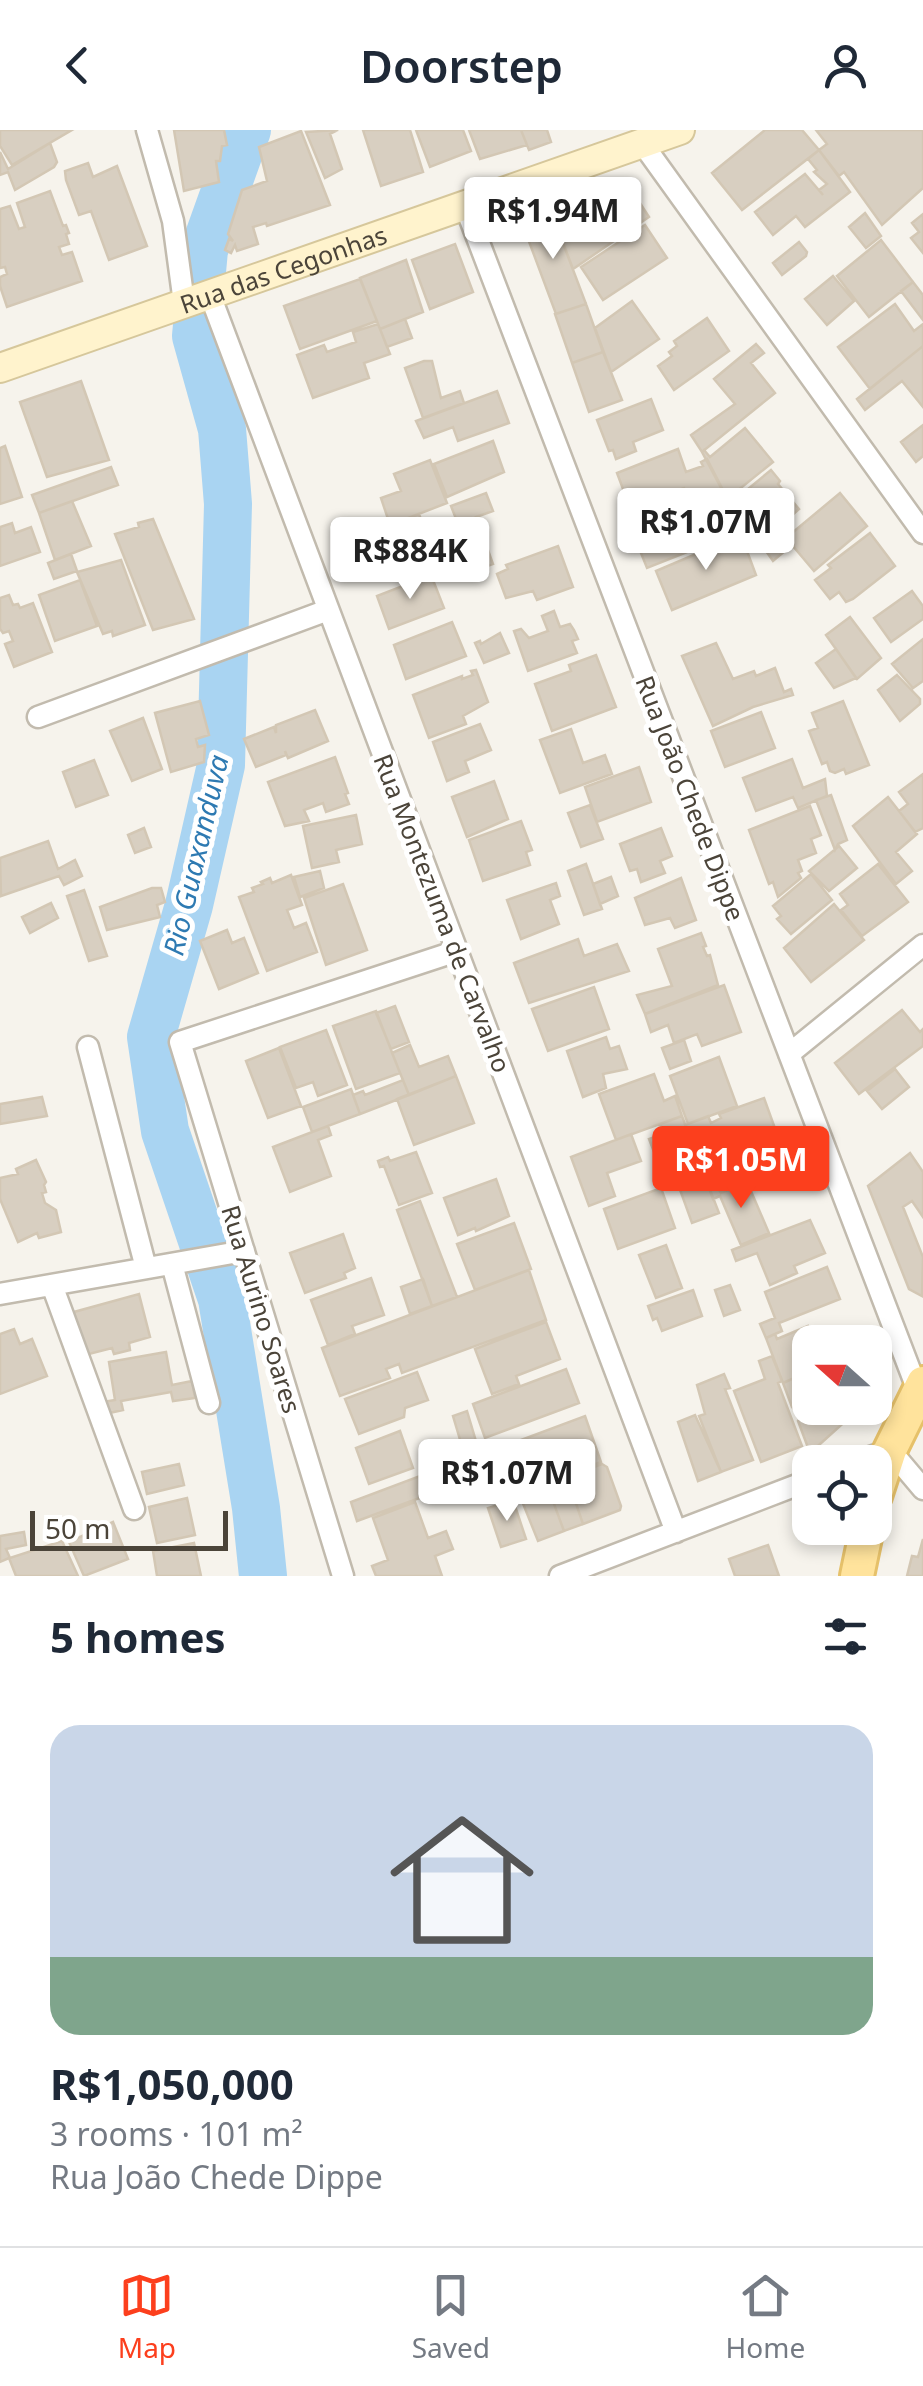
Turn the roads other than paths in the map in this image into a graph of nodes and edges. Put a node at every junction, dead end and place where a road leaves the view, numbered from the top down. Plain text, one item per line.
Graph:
1 (147, 130) edge
2 (680, 130) edge
3 (642, 143) junction
4 (465, 206) junction
5 (197, 299) junction
6 (0, 368) edge
7 (923, 533) edge
8 (328, 610) junction
9 (38, 717) dead end
10 (923, 945) edge
11 (457, 951) junction
12 (88, 1047) dead end
13 (789, 1054) junction
14 (234, 1253) junction
15 (172, 1264) junction
16 (146, 1268) junction
17 (52, 1285) junction
18 (0, 1294) edge
19 (921, 1387) edge
20 (209, 1403) dead end
21 (892, 1446) edge
22 (892, 1452) edge
23 (792, 1487) edge
24 (923, 1489) edge
25 (134, 1509) dead end
26 (676, 1532) junction
27 (864, 1545) edge
28 (343, 1576) edge
29 (560, 1576) edge
30 (857, 1576) edge

1 - 5 street, Rua Montezuma de Carvalho
2 - 3 main road, Rua das Cegonhas
3 - 4 main road, Rua das Cegonhas
3 - 7 street
4 - 5 main road, Rua das Cegonhas
4 - 13 street, Rua João Chede Dippe
5 - 6 main road, Rua das Cegonhas
5 - 8 street, Rua Montezuma de Carvalho
8 - 9 street
8 - 11 street, Rua Montezuma de Carvalho
10 - 13 street
11 - 14 street, Rua Aurino Soares
11 - 26 street, Rua Montezuma de Carvalho
12 - 16 street
13 - 19 street, Rua João Chede Dippe
14 - 15 street
14 - 28 street, Rua Aurino Soares
15 - 16 street
15 - 20 street
16 - 17 street
17 - 18 street
17 - 25 street
19 - 21 main road
22 - 24 street
23 - 26 street
26 - 29 street
27 - 30 main road

